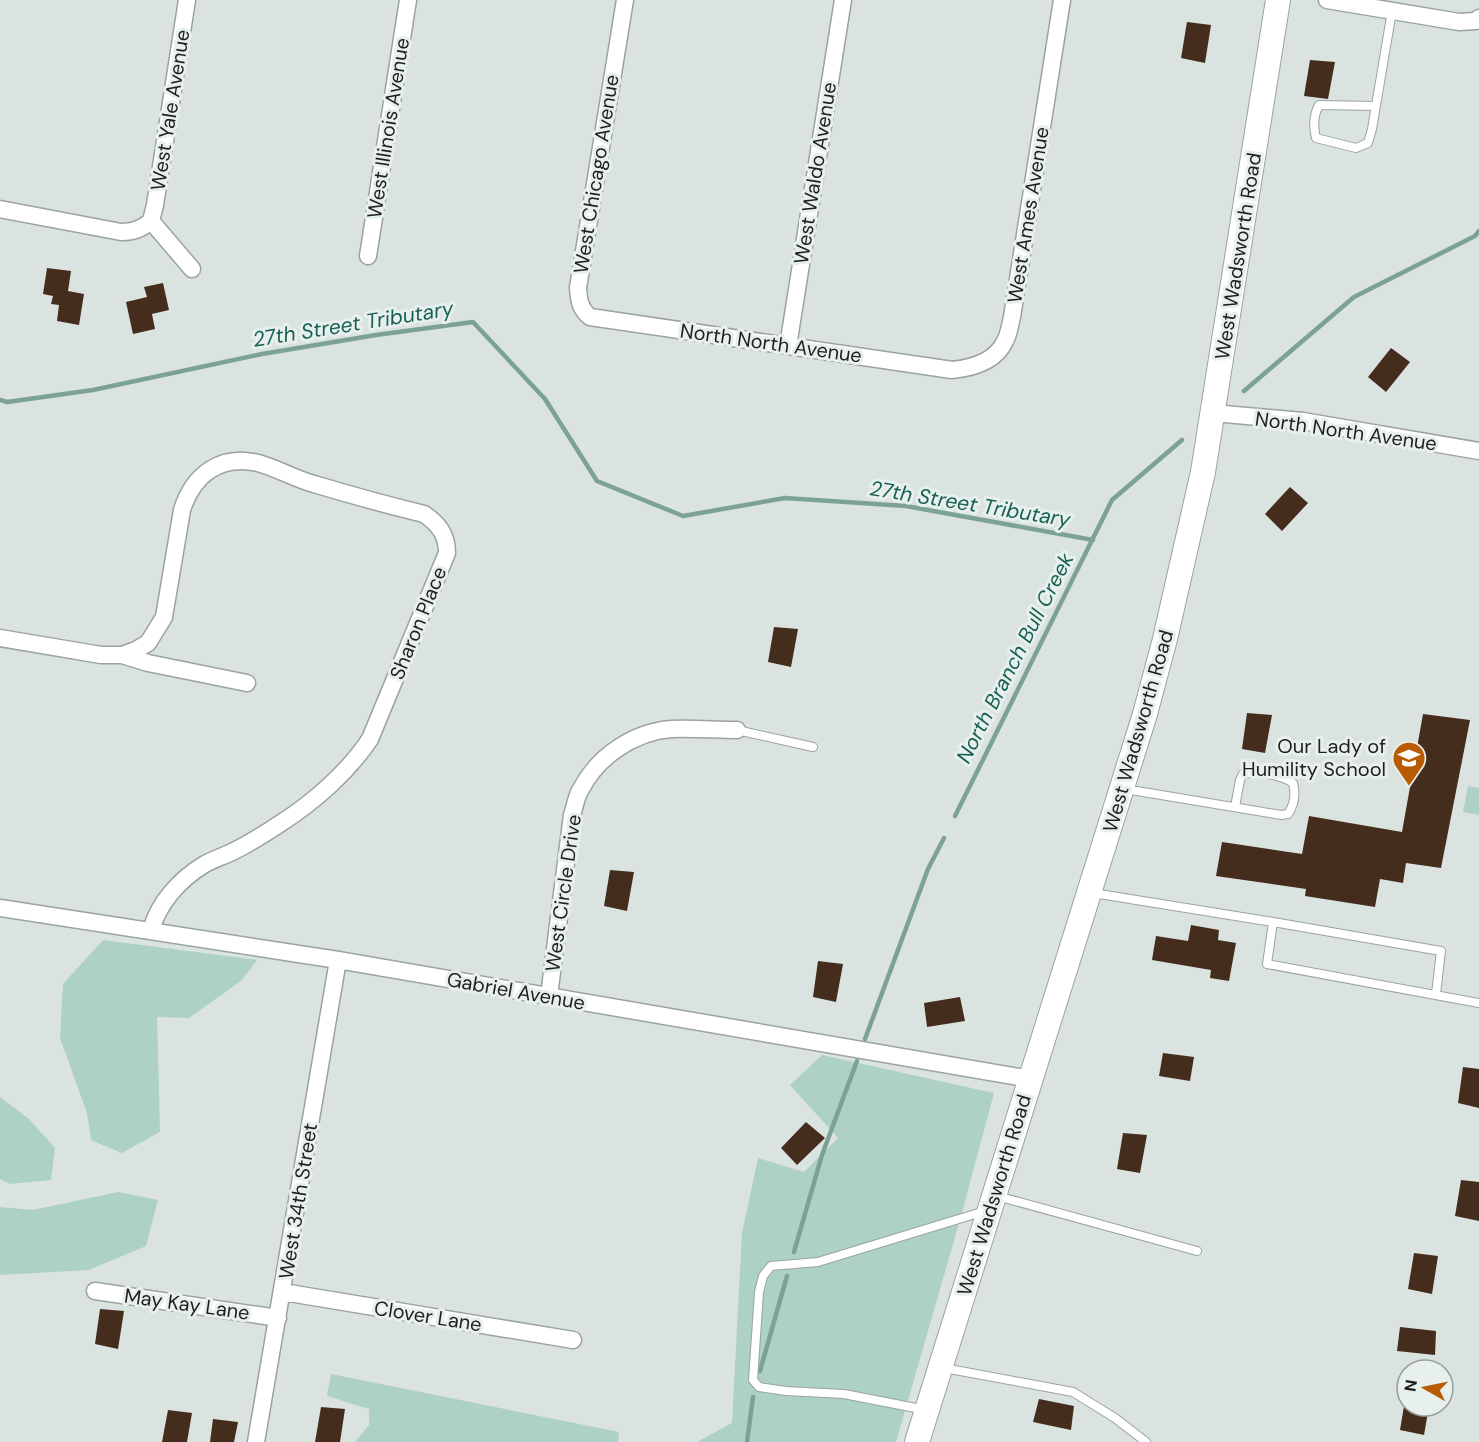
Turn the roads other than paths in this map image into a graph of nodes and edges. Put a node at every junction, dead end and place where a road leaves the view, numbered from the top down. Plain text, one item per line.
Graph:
1 (187, 0) edge
2 (408, 0) edge
3 (625, 0) edge
4 (843, 0) edge
5 (1062, 0) edge
6 (1278, 0) edge
7 (1327, 0) edge
8 (1392, 11) junction
9 (1479, 18) edge
10 (1376, 106) junction
11 (0, 209) edge
12 (150, 220) junction
13 (368, 256) dead end
14 (192, 269) dead end
15 (617, 320) joint
16 (788, 345) junction
17 (926, 366) joint
18 (1213, 413) junction
19 (1479, 451) edge
20 (0, 638) edge
21 (122, 655) junction
22 (247, 683) dead end
23 (737, 730) joint
24 (813, 747) dead end
25 (1122, 789) junction
26 (1235, 807) junction
27 (1089, 892) junction
28 (0, 908) edge
29 (1273, 922) junction
30 (151, 930) junction
31 (338, 960) junction
32 (1436, 994) junction
33 (549, 996) junction
34 (1479, 1003) edge
35 (1031, 1079) junction
36 (992, 1202) junction
37 (1197, 1251) dead end
38 (95, 1291) dead end
39 (283, 1292) junction
40 (279, 1318) junction
41 (573, 1340) dead end
42 (940, 1368) junction
43 (927, 1411) junction
44 (256, 1442) edge
45 (917, 1442) edge
46 (1146, 1442) edge

1 - 12 street, West Yale Avenue
2 - 13 street, West Illinois Avenue
3 - 15 street, West Chicago Avenue
4 - 16 street, West Waldo Avenue
5 - 17 street, West Ames Avenue
6 - 18 main road, West Wadsworth Road
7 - 8 street
8 - 9 street
8 - 10 lane
10 - 10 lane
11 - 12 street
12 - 14 street
15 - 16 street, North North Avenue
16 - 17 street, North North Avenue
18 - 19 street, North North Avenue
18 - 25 main road, West Wadsworth Road
20 - 21 street, Sharon Place
21 - 22 street, Sharon Place
21 - 30 street, Sharon Place
23 - 24 lane
23 - 33 street, West Circle Drive
25 - 26 lane
25 - 27 main road, West Wadsworth Road
26 - 26 lane
27 - 29 lane
27 - 35 main road, West Wadsworth Road
28 - 30 street, Gabriel Avenue
29 - 32 lane
29 - 32 lane
30 - 31 street, Gabriel Avenue
31 - 33 street, Gabriel Avenue
31 - 39 street, West 34th Street
32 - 34 lane
33 - 35 street, Gabriel Avenue
35 - 36 main road, West Wadsworth Road
36 - 37 lane
36 - 42 main road, West Wadsworth Road
36 - 43 lane
38 - 40 street, May Kay Lane
39 - 40 street, West 34th Street
39 - 41 street, Clover Lane
40 - 44 street, West 34th Street
42 - 43 main road, West Wadsworth Road
42 - 46 lane
43 - 45 main road, West Wadsworth Road

